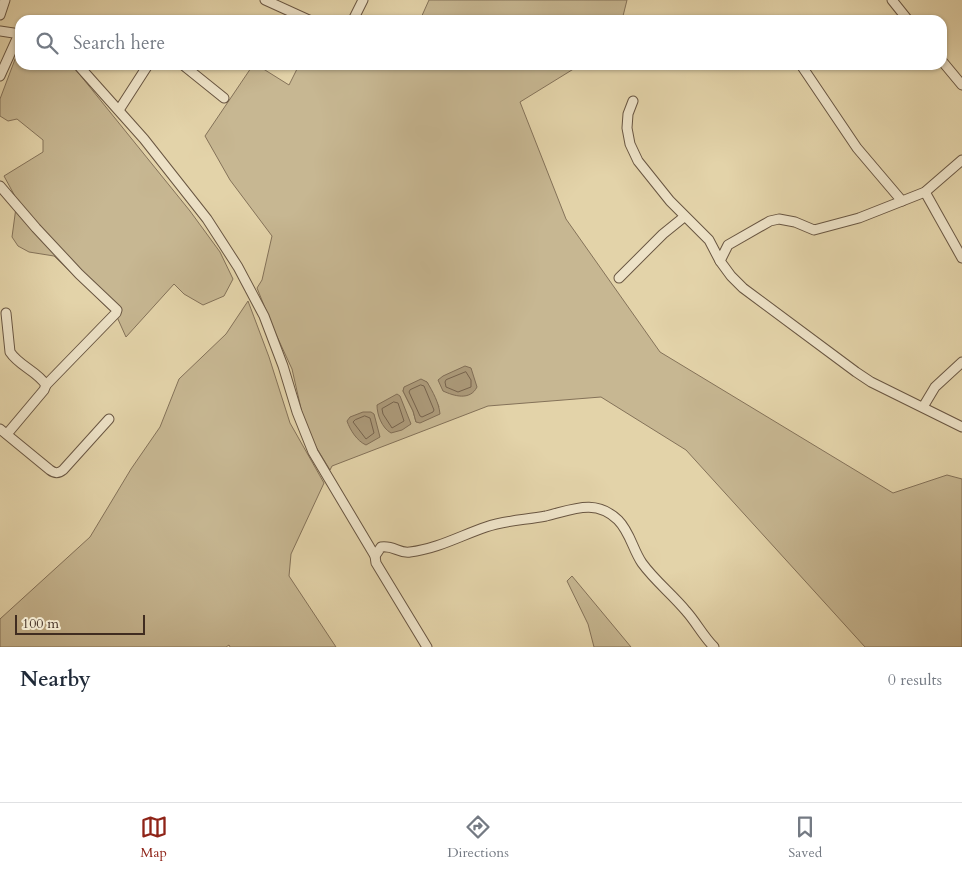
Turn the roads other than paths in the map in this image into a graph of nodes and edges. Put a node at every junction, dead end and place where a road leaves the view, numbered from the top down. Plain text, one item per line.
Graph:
1 (6, 0) edge
2 (265, 0) edge
3 (362, 0) edge
4 (892, 0) edge
5 (0, 15) edge
6 (297, 15) edge
7 (355, 15) edge
8 (904, 15) edge
9 (0, 31) edge
10 (15, 33) edge
11 (15, 44) edge
12 (947, 67) edge
13 (83, 70) edge
14 (145, 70) edge
15 (189, 70) edge
16 (804, 70) edge
17 (0, 76) edge
18 (962, 85) edge
19 (224, 98) dead end
20 (633, 101) dead end
21 (120, 110) junction
22 (962, 160) edge
23 (0, 186) edge
24 (926, 192) junction
25 (902, 201) junction
26 (684, 217) junction
27 (962, 258) edge
28 (720, 261) junction
29 (619, 278) dead end
30 (6, 313) dead end
31 (962, 362) edge
32 (46, 385) junction
33 (923, 407) junction
34 (108, 419) dead end
35 (962, 427) edge
36 (4, 431) edge
37 (375, 556) junction
38 (427, 647) edge
39 (714, 647) edge

1 - 5 street
2 - 6 street
3 - 7 street
4 - 8 street
9 - 10 street
11 - 17 street
12 - 18 street
13 - 21 street
14 - 21 street
15 - 19 street
16 - 25 street
20 - 26 street
21 - 37 street
22 - 24 street
23 - 32 street
24 - 25 street
24 - 27 street
25 - 28 street
26 - 28 street
26 - 29 street
28 - 33 street
30 - 32 street
31 - 33 street
32 - 36 street
33 - 35 street
34 - 36 street
37 - 38 street
37 - 39 street

